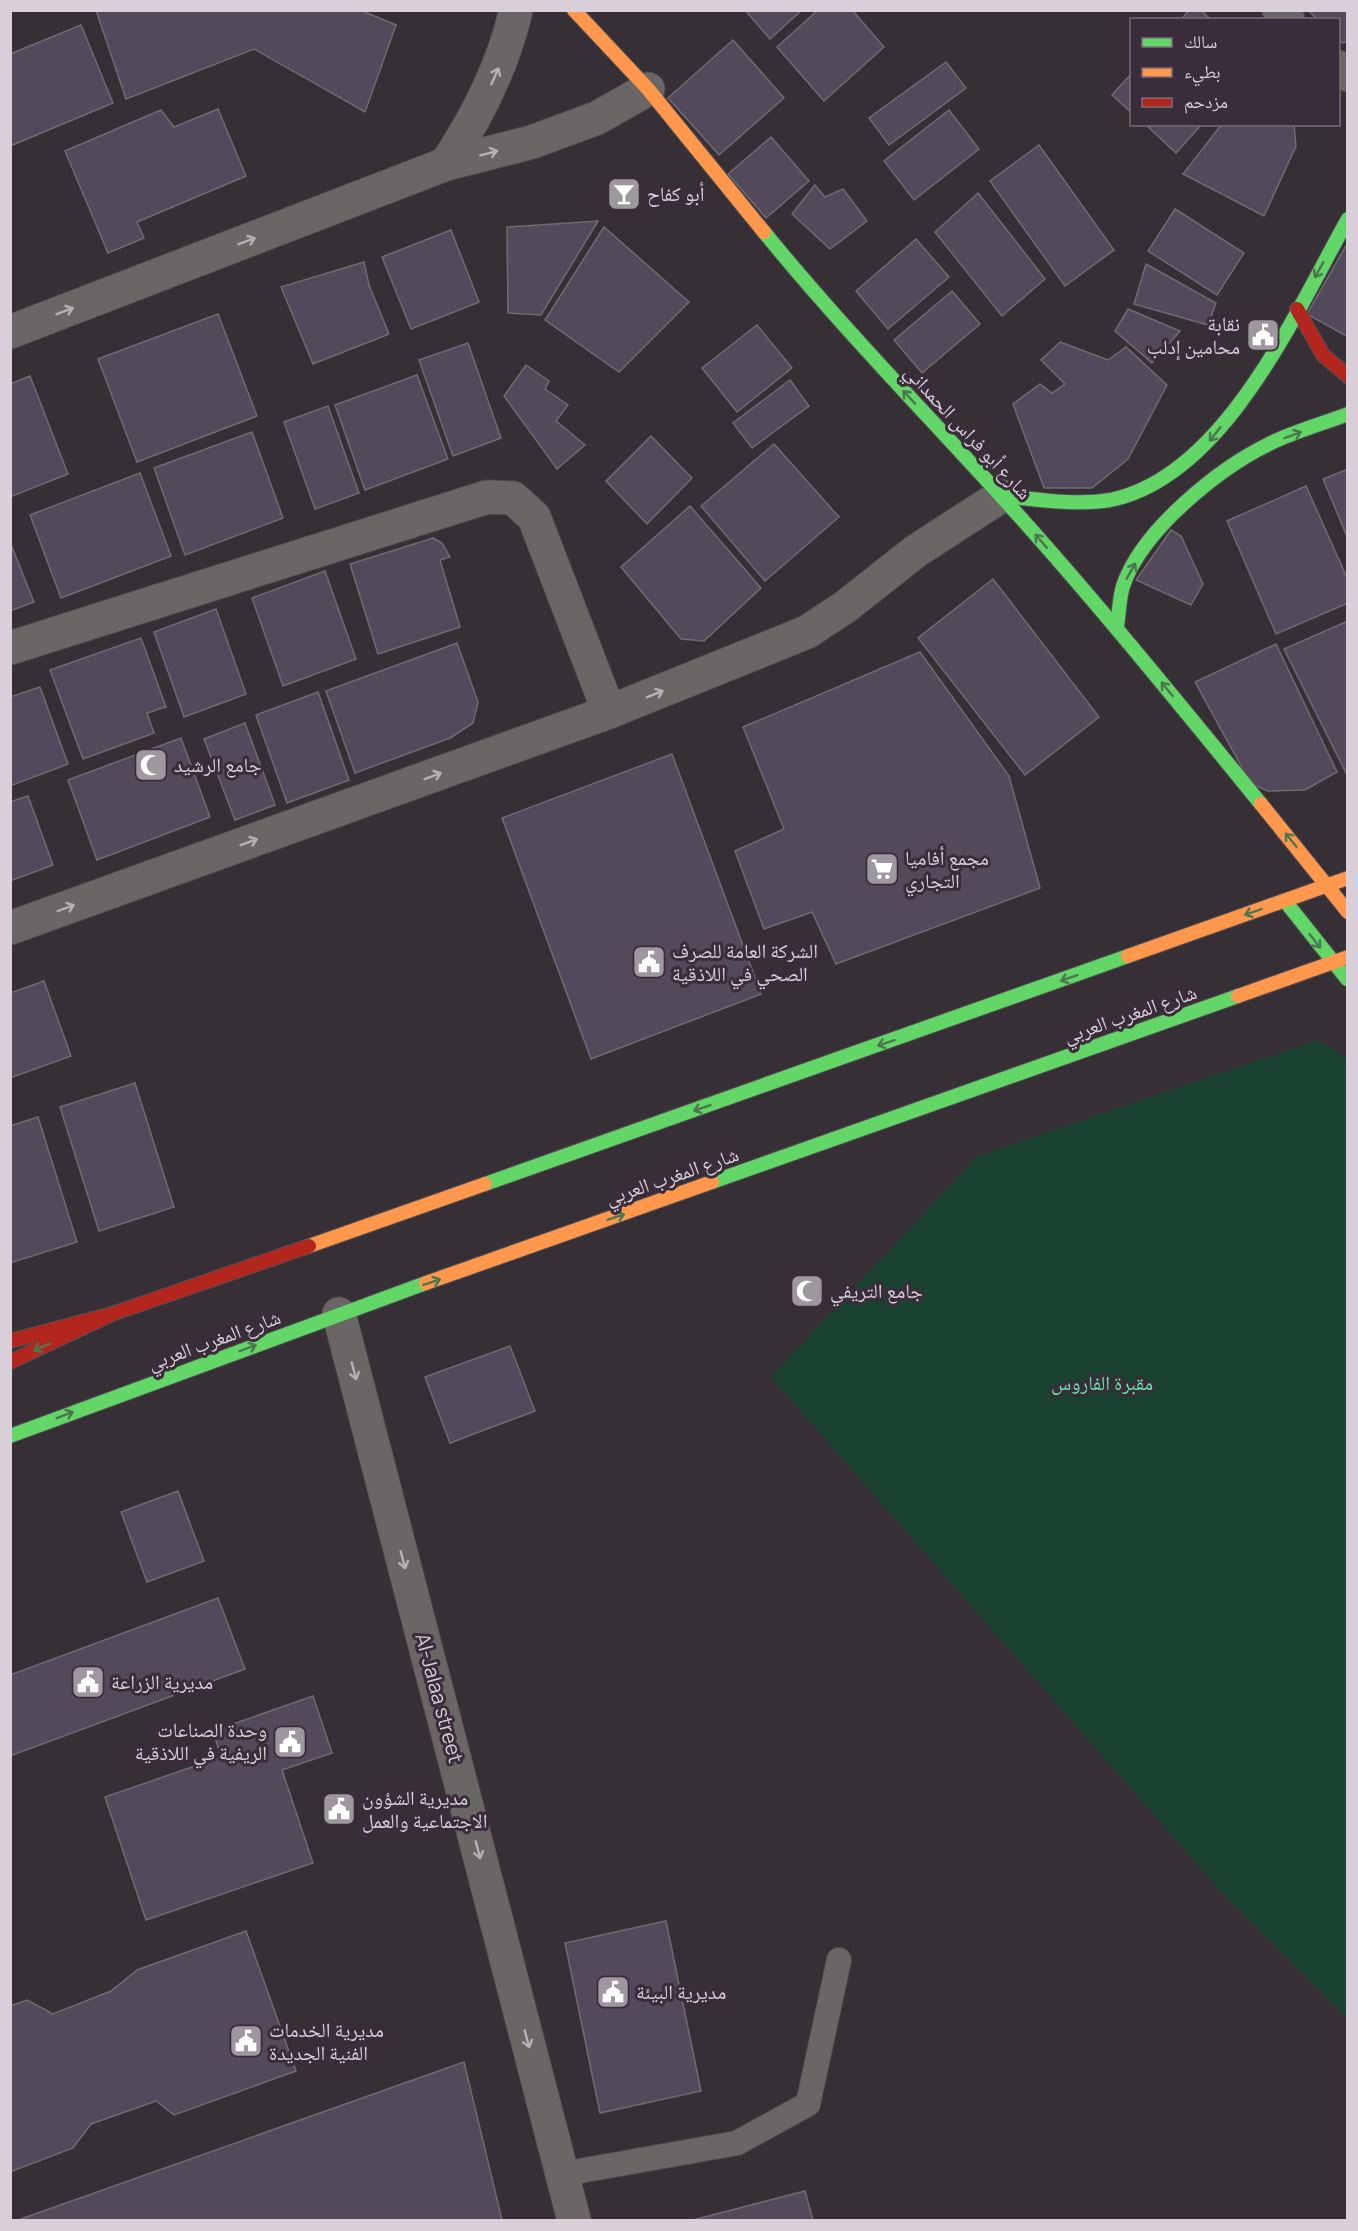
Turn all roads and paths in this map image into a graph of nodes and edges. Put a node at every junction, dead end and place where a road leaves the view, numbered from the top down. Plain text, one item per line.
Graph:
1 (516, 10) edge
2 (574, 10) edge
3 (648, 89) junction
4 (446, 164) junction
5 (1347, 219) edge
6 (1297, 309) junction
7 (10, 332) edge
8 (1347, 376) edge
9 (1347, 414) edge
10 (1001, 496) junction
11 (1117, 627) junction
12 (10, 648) edge
13 (609, 712) junction
14 (1347, 878) edge
15 (1328, 885) junction
16 (1284, 901) junction
17 (1347, 912) edge
18 (10, 928) edge
19 (1347, 957) edge
20 (1333, 964) junction
21 (1347, 980) edge
22 (112, 1314) junction
23 (339, 1314) junction
24 (10, 1341) edge
25 (10, 1362) edge
26 (10, 1436) edge
27 (839, 1960) dead end
28 (562, 2175) junction
29 (573, 2220) edge

4 -> 1 street
2 - 3 main road, شارع أبو فراس الحمداني
4 -> 3 street
10 -> 3 main road, شارع أبو فراس الحمداني
7 -> 4 street
5 -> 6 main road
6 - 8 main road
6 -> 10 main road
11 -> 9 main road
11 -> 10 main road, شارع أبو فراس الحمداني
13 -> 10 street
15 -> 11 main road, شارع أبو فراس الحمداني
12 - 13 street
18 -> 13 street
14 - 15 main road
15 - 16 main road
15 - 17 main road, شارع أبو فراس الحمداني
16 -> 20 main road
16 -> 22 main road
19 - 20 main road, شارع المغرب العربي
20 - 21 main road
23 -> 20 main road, شارع المغرب العربي
22 - 24 main road
22 -> 25 main road
26 -> 23 main road, شارع المغرب العربي
23 -> 28 street, Al-Jalaa street
27 - 28 lane
28 - 29 street, Al-Jalaa street

